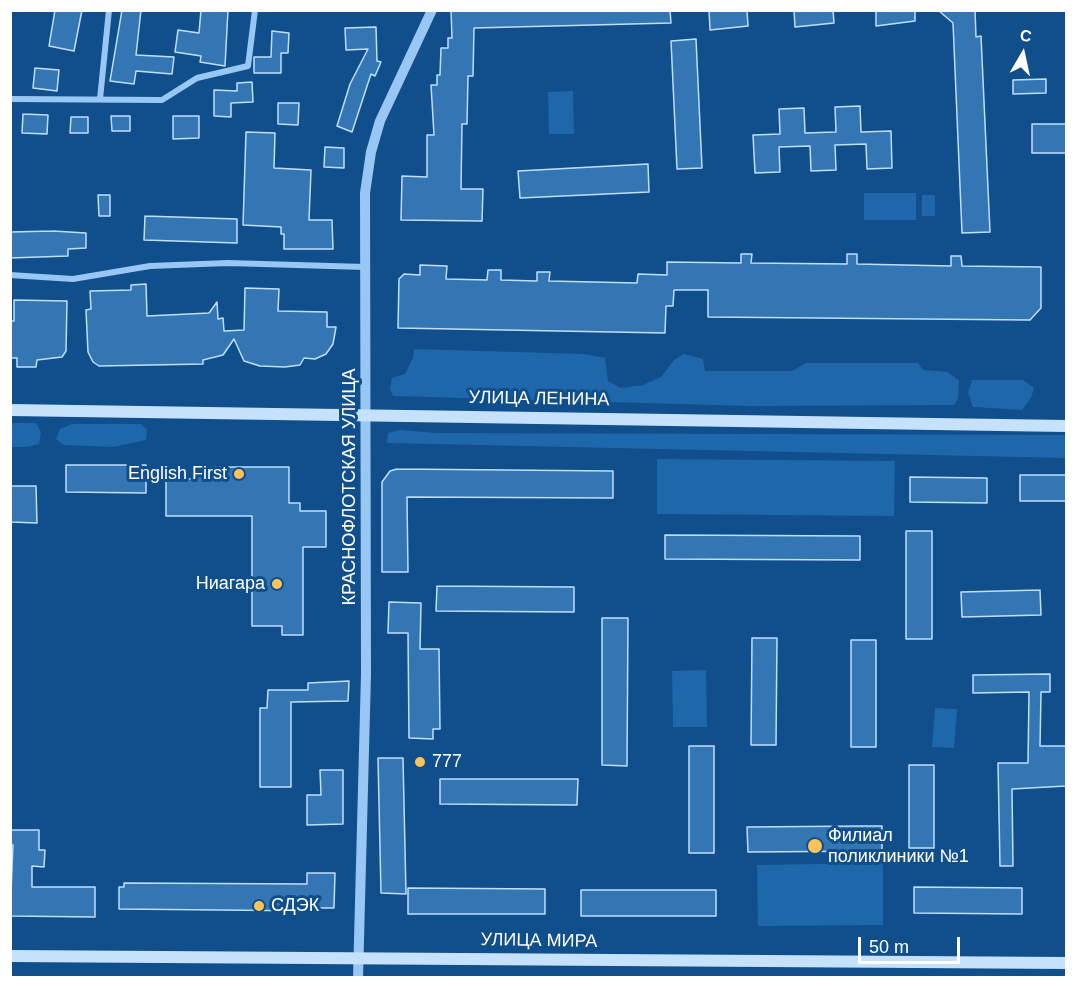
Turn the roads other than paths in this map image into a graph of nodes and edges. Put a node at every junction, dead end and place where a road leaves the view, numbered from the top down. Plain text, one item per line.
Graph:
1 (109, 10) edge
2 (255, 10) edge
3 (432, 10) edge
4 (10, 99) edge
5 (100, 99) junction
6 (365, 267) junction
7 (10, 275) edge
8 (10, 410) edge
9 (367, 414) junction
10 (1066, 426) edge
11 (10, 956) edge
12 (360, 957) junction
13 (1066, 963) edge
14 (358, 978) edge

1 - 5 street
2 - 5 street
3 - 6 street, КРАСНОФЛОТСКАЯ УЛИЦА
4 - 5 street
6 - 7 street
6 - 9 street, КРАСНОФЛОТСКАЯ УЛИЦА
8 - 9 main road, УЛИЦА ЛЕНИНА
9 - 10 main road, УЛИЦА ЛЕНИНА
9 - 12 street, КРАСНОФЛОТСКАЯ УЛИЦА
11 - 12 main road, УЛИЦА МИРА
12 - 13 main road, УЛИЦА МИРА
12 - 14 street, КРАСНОФЛОТСКАЯ УЛИЦА

